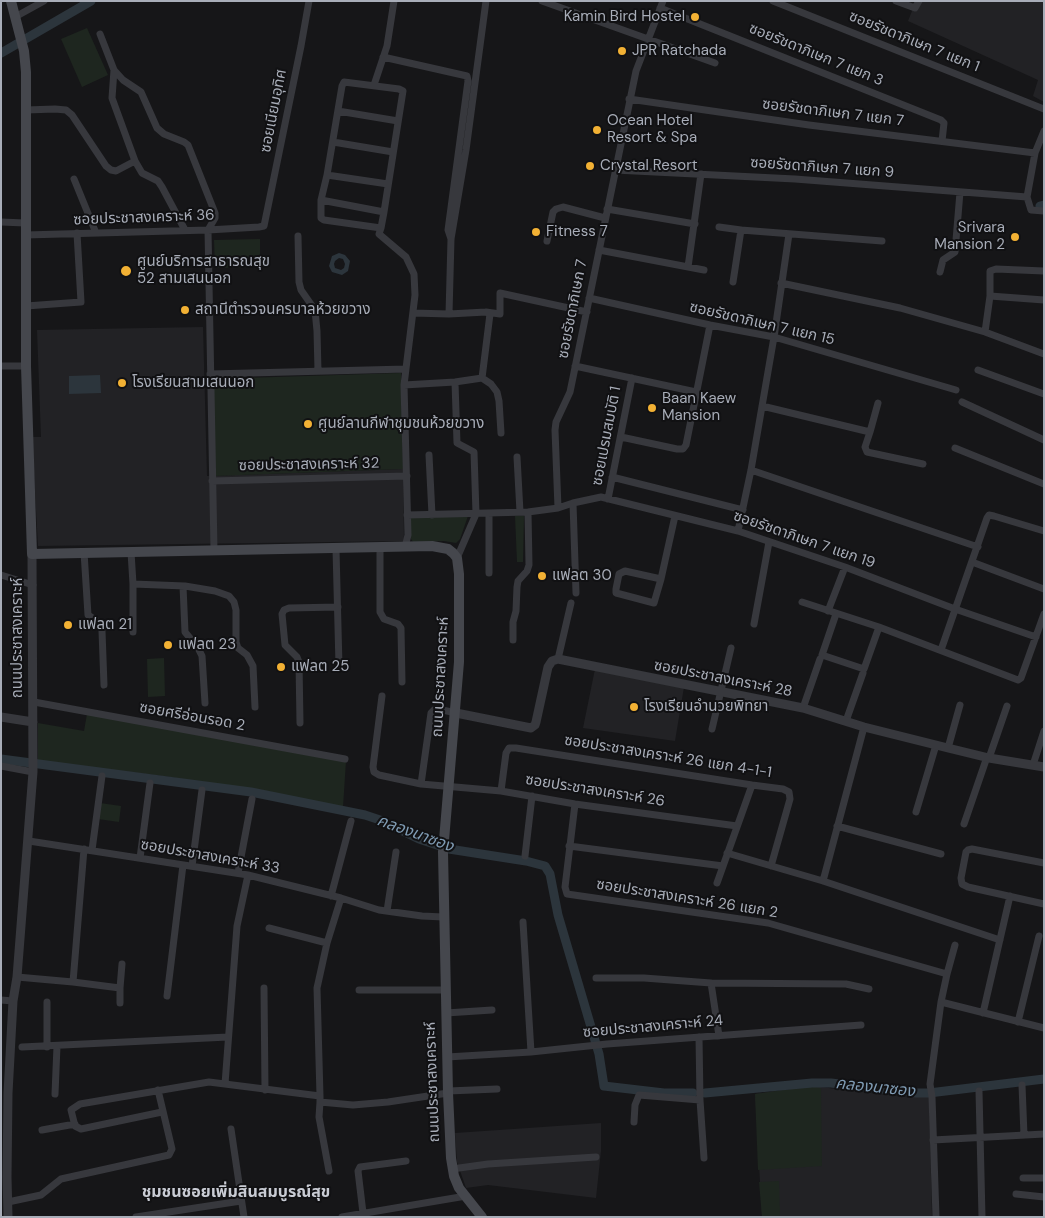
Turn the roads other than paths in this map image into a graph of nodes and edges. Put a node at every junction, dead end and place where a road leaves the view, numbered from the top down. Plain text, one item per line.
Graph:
1 (11, 1) edge
2 (44, 1) edge
3 (309, 1) edge
4 (394, 1) edge
5 (486, 1) edge
6 (542, 1) edge
7 (773, 1) edge
8 (896, 1) edge
9 (661, 5) edge
10 (917, 5) edge
11 (15, 17) junction
12 (100, 34) dead end
13 (648, 39) junction
14 (383, 57) junction
15 (715, 64) dead end
16 (114, 70) junction
17 (374, 86) junction
18 (629, 99) junction
19 (1044, 109) edge
20 (26, 110) junction
21 (338, 111) junction
22 (398, 122) junction
23 (1044, 131) edge
24 (942, 141) junction
25 (332, 142) junction
26 (393, 152) junction
27 (1035, 153) junction
28 (135, 162) junction
29 (615, 170) junction
30 (328, 174) junction
31 (701, 174) junction
32 (74, 178) dead end
33 (388, 184) junction
34 (960, 192) junction
35 (1027, 197) junction
36 (321, 200) junction
37 (607, 209) junction
38 (1044, 211) edge
39 (384, 212) junction
40 (605, 218) junction
41 (1, 222) edge
42 (25, 222) junction
43 (695, 224) junction
44 (264, 226) joint
45 (719, 227) dead end
46 (381, 228) junction
47 (184, 230) junction
48 (208, 230) junction
49 (741, 230) junction
50 (96, 232) junction
51 (77, 233) junction
52 (788, 234) junction
53 (25, 235) junction
54 (298, 236) dead end
55 (451, 239) junction
56 (547, 241) dead end
57 (882, 242) dead end
58 (599, 250) junction
59 (688, 266) junction
60 (704, 270) dead end
61 (1044, 271) edge
62 (940, 272) dead end
63 (733, 282) dead end
64 (781, 283) junction
65 (990, 296) junction
66 (589, 298) junction
67 (1044, 300) edge
68 (26, 306) junction
69 (413, 312) junction
70 (486, 312) junction
71 (587, 312) junction
72 (448, 314) junction
73 (710, 325) junction
74 (985, 332) junction
75 (774, 337) junction
76 (1044, 354) edge
77 (1, 366) edge
78 (26, 366) junction
79 (575, 366) junction
80 (406, 369) junction
81 (978, 370) dead end
82 (318, 371) junction
83 (210, 374) junction
84 (482, 378) junction
85 (632, 378) junction
86 (455, 382) junction
87 (404, 385) junction
88 (956, 390) dead end
89 (696, 392) junction
90 (1044, 394) edge
91 (962, 402) dead end
92 (878, 403) dead end
93 (762, 406) junction
94 (870, 432) junction
95 (500, 433) dead end
96 (621, 437) junction
97 (1044, 440) edge
98 (955, 448) dead end
99 (429, 455) dead end
100 (517, 456) dead end
101 (923, 464) dead end
102 (751, 470) junction
103 (407, 476) junction
104 (612, 477) junction
105 (212, 481) junction
106 (1044, 484) edge
107 (608, 499) junction
108 (572, 503) junction
109 (558, 508) junction
110 (743, 510) junction
111 (520, 512) junction
112 (528, 512) junction
113 (476, 514) junction
114 (489, 514) junction
115 (432, 515) junction
116 (407, 516) junction
117 (675, 516) junction
118 (738, 530) junction
119 (1044, 531) edge
120 (769, 542) junction
121 (380, 547) junction
122 (405, 547) junction
123 (978, 547) junction
124 (336, 549) junction
125 (214, 550) junction
126 (84, 552) junction
127 (131, 552) junction
128 (32, 554) junction
129 (457, 558) junction
130 (972, 562) junction
131 (845, 567) junction
132 (489, 573) dead end
133 (1, 575) edge
134 (661, 580) junction
135 (133, 584) junction
136 (33, 585) junction
137 (183, 586) junction
138 (1044, 589) edge
139 (576, 593) dead end
140 (802, 602) dead end
141 (571, 604) dead end
142 (338, 607) junction
143 (955, 609) junction
144 (828, 611) junction
145 (836, 614) junction
146 (1044, 614) edge
147 (754, 624) dead end
148 (879, 627) junction
149 (133, 632) dead end
150 (1036, 637) junction
151 (513, 640) dead end
152 (731, 648) dead end
153 (941, 650) junction
154 (558, 659) junction
155 (820, 659) dead end
156 (339, 666) dead end
157 (863, 673) dead end
158 (402, 682) dead end
159 (104, 684) dead end
160 (721, 693) junction
161 (382, 696) dead end
162 (34, 702) junction
163 (206, 703) dead end
164 (960, 705) dead end
165 (1007, 706) dead end
166 (255, 707) dead end
167 (803, 708) junction
168 (456, 712) junction
169 (1, 717) edge
170 (846, 721) junction
171 (33, 722) junction
172 (300, 723) dead end
173 (864, 727) junction
174 (712, 729) dead end
175 (1044, 731) edge
176 (936, 745) junction
177 (948, 748) junction
178 (988, 758) junction
179 (345, 759) dead end
180 (1033, 765) junction
181 (1, 766) edge
182 (1044, 767) edge
183 (33, 772) junction
184 (102, 776) dead end
185 (150, 783) dead end
186 (421, 784) junction
187 (752, 785) junction
188 (449, 786) junction
189 (202, 790) dead end
190 (501, 791) junction
191 (532, 796) junction
192 (252, 799) dead end
193 (575, 804) junction
194 (916, 812) dead end
195 (351, 821) dead end
196 (964, 824) dead end
197 (737, 826) junction
198 (837, 826) junction
199 (29, 841) junction
200 (569, 846) junction
201 (88, 850) junction
202 (396, 852) dead end
203 (727, 853) junction
204 (941, 854) dead end
205 (525, 856) dead end
206 (140, 858) junction
207 (1044, 863) edge
208 (183, 865) junction
209 (192, 866) junction
210 (723, 866) junction
211 (771, 866) junction
212 (238, 873) junction
213 (248, 875) junction
214 (822, 881) junction
215 (718, 883) dead end
216 (331, 896) junction
217 (1010, 896) junction
218 (342, 898) junction
219 (1044, 904) edge
220 (387, 911) junction
221 (443, 917) junction
222 (523, 922) dead end
223 (269, 928) dead end
224 (1039, 936) dead end
225 (1000, 940) junction
226 (327, 943) junction
227 (955, 945) dead end
228 (122, 964) dead end
229 (946, 974) junction
230 (17, 977) junction
231 (596, 978) dead end
232 (73, 982) junction
233 (711, 983) junction
234 (120, 988) junction
235 (264, 988) dead end
236 (869, 989) dead end
237 (358, 990) dead end
238 (445, 990) junction
239 (167, 996) dead end
240 (1, 1000) edge
241 (13, 1001) junction
242 (47, 1002) dead end
243 (941, 1002) junction
244 (120, 1003) dead end
245 (492, 1010) dead end
246 (446, 1013) junction
247 (983, 1013) junction
248 (1018, 1022) junction
249 (861, 1025) dead end
250 (1044, 1028) edge
251 (719, 1036) junction
252 (228, 1037) junction
253 (699, 1037) junction
254 (57, 1046) junction
255 (22, 1047) dead end
256 (47, 1047) junction
257 (531, 1052) junction
258 (447, 1057) junction
259 (225, 1084) junction
260 (1022, 1085) dead end
261 (497, 1089) dead end
262 (158, 1090) junction
263 (265, 1090) junction
264 (979, 1091) dead end
265 (448, 1092) junction
266 (55, 1094) dead end
267 (320, 1099) junction
268 (700, 1100) junction
269 (162, 1112) junction
270 (634, 1122) dead end
271 (75, 1124) junction
272 (231, 1129) dead end
273 (42, 1130) dead end
274 (1024, 1134) junction
275 (1044, 1134) edge
276 (980, 1136) junction
277 (933, 1140) junction
278 (596, 1157) dead end
279 (704, 1158) dead end
280 (406, 1161) dead end
281 (452, 1169) junction
282 (329, 1171) dead end
283 (1023, 1178) dead end
284 (1044, 1178) edge
285 (4, 1181) edge
286 (1016, 1194) dead end
287 (466, 1196) junction
288 (1044, 1196) edge
289 (241, 1201) junction
290 (8, 1202) junction
291 (363, 1213) junction
292 (8, 1217) edge
293 (136, 1217) edge
294 (244, 1217) edge
295 (342, 1217) edge
296 (482, 1217) edge
297 (936, 1217) edge
298 (982, 1217) edge

1 - 11 main road, ถนนประชาสงเคราะห์
2 - 11 street
3 - 44 street, ซอยเนียมอุทิศ
4 - 14 street
5 - 55 street
6 - 13 street
7 - 19 street, ซอยรัชดาภิเษก 7 แยก 1
8 - 10 street
9 - 13 street, ซอยรัชดาภิเษก 7
9 - 24 street, ซอยรัชดาภิเษก 7 แยก 3
11 - 20 main road, ถนนประชาสงเคราะห์
12 - 16 street
13 - 15 street
13 - 18 street, ซอยรัชดาภิเษก 7
14 - 17 street
14 - 55 street
16 - 28 street
16 - 48 street
17 - 21 street
17 - 22 street
18 - 24 street, ซอยรัชดาภิเษก 7 แยก 7
18 - 29 street, ซอยรัชดาภิเษก 7
20 - 28 street
20 - 42 main road, ถนนประชาสงเคราะห์
21 - 22 street
21 - 25 street
22 - 26 street
23 - 27 street
24 - 27 street, ซอยรัชดาภิเษก 7 แยก 7
25 - 26 street
25 - 30 street
26 - 33 street
27 - 35 street
28 - 47 street
29 - 31 street, ซอยรัชดาภิเษก 7 แยก 9
29 - 37 street, ซอยรัชดาภิเษก 7
30 - 33 street
30 - 36 street
31 - 34 street, ซอยรัชดาภิเษก 7 แยก 9
31 - 43 street
32 - 50 street
33 - 39 street
34 - 35 street, ซอยรัชดาภิเษก 7 แยก 9
34 - 62 street
35 - 38 street
36 - 39 street
36 - 46 street
37 - 40 street, ซอยรัชดาภิเษก 7
37 - 43 street
39 - 46 street
40 - 56 street
40 - 58 street, ซอยรัชดาภิเษก 7
41 - 42 street
42 - 53 main road, ถนนประชาสงเคราะห์
43 - 59 street
44 - 48 street, ซอยประชาสงเคราะห์ 36
45 - 49 street
46 - 69 street
47 - 48 street, ซอยประชาสงเคราะห์ 36
47 - 50 street, ซอยประชาสงเคราะห์ 36
48 - 83 street
49 - 52 street
49 - 63 street
50 - 51 street, ซอยประชาสงเคราะห์ 36
51 - 53 street, ซอยประชาสงเคราะห์ 36
51 - 68 street
52 - 57 street
52 - 64 street
53 - 68 main road, ถนนประชาสงเคราะห์
54 - 82 street
55 - 72 street
58 - 59 street
58 - 66 street, ซอยรัชดาภิเษก 7
59 - 60 street
61 - 65 street
64 - 74 street
64 - 75 street
65 - 67 street
65 - 74 street
66 - 71 street, ซอยรัชดาภิเษก 7
66 - 73 street, ซอยรัชดาภิเษก 7 แยก 15
68 - 78 main road, ถนนประชาสงเคราะห์
69 - 72 street
69 - 80 street
70 - 71 street
70 - 72 street
70 - 84 street
71 - 79 street, ซอยรัชดาภิเษก 7
73 - 75 street, ซอยรัชดาภิเษก 7 แยก 15
73 - 89 street
74 - 76 street
75 - 88 street, ซอยรัชดาภิเษก 7 แยก 15
75 - 93 street
77 - 78 street
78 - 128 main road, ถนนประชาสงเคราะห์
79 - 85 street
79 - 109 street, ซอยรัชดาภิเษก 7
80 - 82 street
80 - 87 street
81 - 90 street
82 - 83 street
83 - 105 street
84 - 86 street
84 - 95 street
85 - 89 street
85 - 96 street, ซอยเปรมสมบัติ 1
86 - 87 street
86 - 113 street
87 - 103 street
89 - 96 street
91 - 97 street
92 - 94 street
93 - 94 street
93 - 102 street
94 - 101 street
96 - 104 street, ซอยเปรมสมบัติ 1
98 - 106 street
99 - 115 street
100 - 111 street
102 - 110 street
102 - 123 street
103 - 105 street, ซอยประชาสงเคราะห์ 32
103 - 116 street
104 - 107 street, ซอยเปรมสมบัติ 1
104 - 110 street
105 - 125 street
107 - 108 street, ซอยรัชดาภิเษก 7 แยก 19
107 - 117 street, ซอยรัชดาภิเษก 7 แยก 19
108 - 109 street, ซอยรัชดาภิเษก 7 แยก 19
108 - 139 street
109 - 112 street, ซอยรัชดาภิเษก 7 แยก 19
110 - 118 street
111 - 112 street, ซอยรัชดาภิเษก 7 แยก 19
111 - 114 street, ซอยรัชดาภิเษก 7 แยก 19
112 - 151 street
113 - 114 street, ซอยรัชดาภิเษก 7 แยก 19
113 - 115 street, ซอยรัชดาภิเษก 7 แยก 19
113 - 129 street
114 - 132 street
115 - 116 street, ซอยรัชดาภิเษก 7 แยก 19
116 - 122 street
117 - 118 street, ซอยรัชดาภิเษก 7 แยก 19
117 - 134 street
118 - 120 street, ซอยรัชดาภิเษก 7 แยก 19
119 - 123 street
120 - 131 street, ซอยรัชดาภิเษก 7 แยก 19
120 - 147 street
121 - 122 main road
121 - 124 main road
121 - 158 street
122 - 129 main road
123 - 130 street
124 - 125 main road
124 - 142 street
125 - 127 main road
126 - 127 main road
126 - 128 main road
126 - 159 street
127 - 135 street
128 - 136 street, ถนนประชาสงเคราะห์
129 - 168 main road, ถนนประชาสงเคราะห์
130 - 138 street
130 - 143 street
131 - 143 street, ซอยรัชดาภิเษก 7 แยก 19
131 - 144 street
133 - 136 street
134 - 134 street
135 - 137 street
135 - 149 street
136 - 162 street, ถนนประชาสงเคราะห์
137 - 163 street
137 - 166 street
140 - 144 street
141 - 154 street
142 - 156 street
142 - 172 street
143 - 150 street, ซอยรัชดาภิเษก 7 แยก 19
143 - 153 street
144 - 145 street
145 - 148 street
145 - 148 street
146 - 150 street
148 - 153 street
150 - 153 street
152 - 160 street
154 - 160 street, ซอยประชาสงเคราะห์ 28
154 - 168 street
155 - 167 street
157 - 170 street
160 - 167 street, ซอยประชาสงเคราะห์ 28
160 - 174 street
161 - 186 street, ซอยประชาสงเคราะห์ 26
162 - 171 street, ถนนประชาสงเคราะห์
162 - 179 street, ซอยศรีอ่อนรอด 2
164 - 177 street
165 - 178 street
167 - 170 street, ซอยประชาสงเคราะห์ 28
168 - 186 street
168 - 188 main road, ถนนประชาสงเคราะห์
169 - 171 street
170 - 173 street, ซอยประชาสงเคราะห์ 28
171 - 183 street, ถนนประชาสงเคราะห์
173 - 176 street, ซอยประชาสงเคราะห์ 28
173 - 198 street
175 - 180 street
176 - 177 street, ซอยประชาสงเคราะห์ 28
176 - 194 street
177 - 178 street, ซอยประชาสงเคราะห์ 28
178 - 180 street, ซอยประชาสงเคราะห์ 28
178 - 196 street
180 - 182 street, ซอยประชาสงเคราะห์ 28
181 - 183 street
183 - 199 street, ถนนประชาสงเคราะห์
184 - 201 street
185 - 206 street
186 - 188 street, ซอยประชาสงเคราะห์ 26
187 - 190 street, ซอยประชาสงเคราะห์ 26 แยก 4-1-1
187 - 197 street
187 - 211 street, ซอยประชาสงเคราะห์ 26 แยก 4-1-1
188 - 190 street, ซอยประชาสงเคราะห์ 26
188 - 221 main road, ถนนประชาสงเคราะห์
189 - 209 street
190 - 191 street, ซอยประชาสงเคราะห์ 26
191 - 193 street, ซอยประชาสงเคราะห์ 26
191 - 205 street
192 - 212 street
193 - 197 street, ซอยประชาสงเคราะห์ 26
193 - 200 street, ซอยประชาสงเคราะห์ 26 แยก 2
195 - 216 street
197 - 203 street
198 - 204 street
198 - 214 street
199 - 201 street, ซอยประชาสงเคราะห์ 33
199 - 230 street, ถนนประชาสงเคราะห์
200 - 210 street
200 - 229 street, ซอยประชาสงเคราะห์ 26 แยก 2
201 - 206 street, ซอยประชาสงเคราะห์ 33
201 - 232 street
202 - 220 street
203 - 210 street
203 - 211 street
206 - 208 street, ซอยประชาสงเคราะห์ 33
207 - 217 street
208 - 209 street, ซอยประชาสงเคราะห์ 33
208 - 239 street
209 - 212 street, ซอยประชาสงเคราะห์ 33
210 - 215 street
211 - 214 street
212 - 213 street, ซอยประชาสงเคราะห์ 33
213 - 216 street, ซอยประชาสงเคราะห์ 33
213 - 252 street
214 - 225 street
216 - 218 street, ซอยประชาสงเคราะห์ 33
217 - 219 street
217 - 225 street
218 - 220 street, ซอยประชาสงเคราะห์ 33
218 - 226 street
220 - 221 street, ซอยประชาสงเคราะห์ 33
221 - 238 main road, ถนนประชาสงเคราะห์
222 - 257 street
223 - 226 street
224 - 248 street
225 - 247 street
226 - 267 street
227 - 229 street
228 - 234 street
229 - 243 street
230 - 232 street
230 - 241 street, ถนนประชาสงเคราะห์
231 - 233 street
232 - 234 street
233 - 236 street
233 - 251 street
234 - 244 street
235 - 263 street
237 - 238 street
238 - 246 main road, ถนนประชาสงเคราะห์
240 - 241 street
241 - 285 street, ถนนประชาสงเคราะห์
242 - 256 street
243 - 247 street
243 - 277 street
245 - 246 street
246 - 258 main road, ถนนประชาสงเคราะห์
247 - 248 street
248 - 250 street
249 - 251 street, ซอยประชาสงเคราะห์ 24
251 - 253 street, ซอยประชาสงเคราะห์ 24
252 - 254 street
252 - 259 street
253 - 257 street, ซอยประชาสงเคราะห์ 24
253 - 268 street
254 - 256 street
254 - 266 street
255 - 256 street
257 - 258 street, ซอยประชาสงเคราะห์ 24
258 - 265 main road, ถนนประชาสงเคราะห์
259 - 262 street
259 - 263 street
260 - 274 street
261 - 265 street
262 - 269 street
262 - 271 street
263 - 267 street
264 - 276 street
265 - 267 street
265 - 281 main road, ถนนประชาสงเคราะห์
267 - 282 street
268 - 270 street
268 - 279 street
269 - 271 street
269 - 290 street
271 - 273 street
272 - 289 street
274 - 275 street
274 - 276 street
276 - 277 street
276 - 298 street
277 - 297 street
278 - 281 street
280 - 291 street
281 - 287 main road, ถนนประชาสงเคราะห์
283 - 284 street
285 - 290 street, ถนนประชาสงเคราะห์
286 - 288 street
287 - 291 street
287 - 296 main road, ถนนประชาสงเคราะห์
289 - 293 street
289 - 294 street
290 - 292 street, ถนนประชาสงเคราะห์
291 - 295 street

